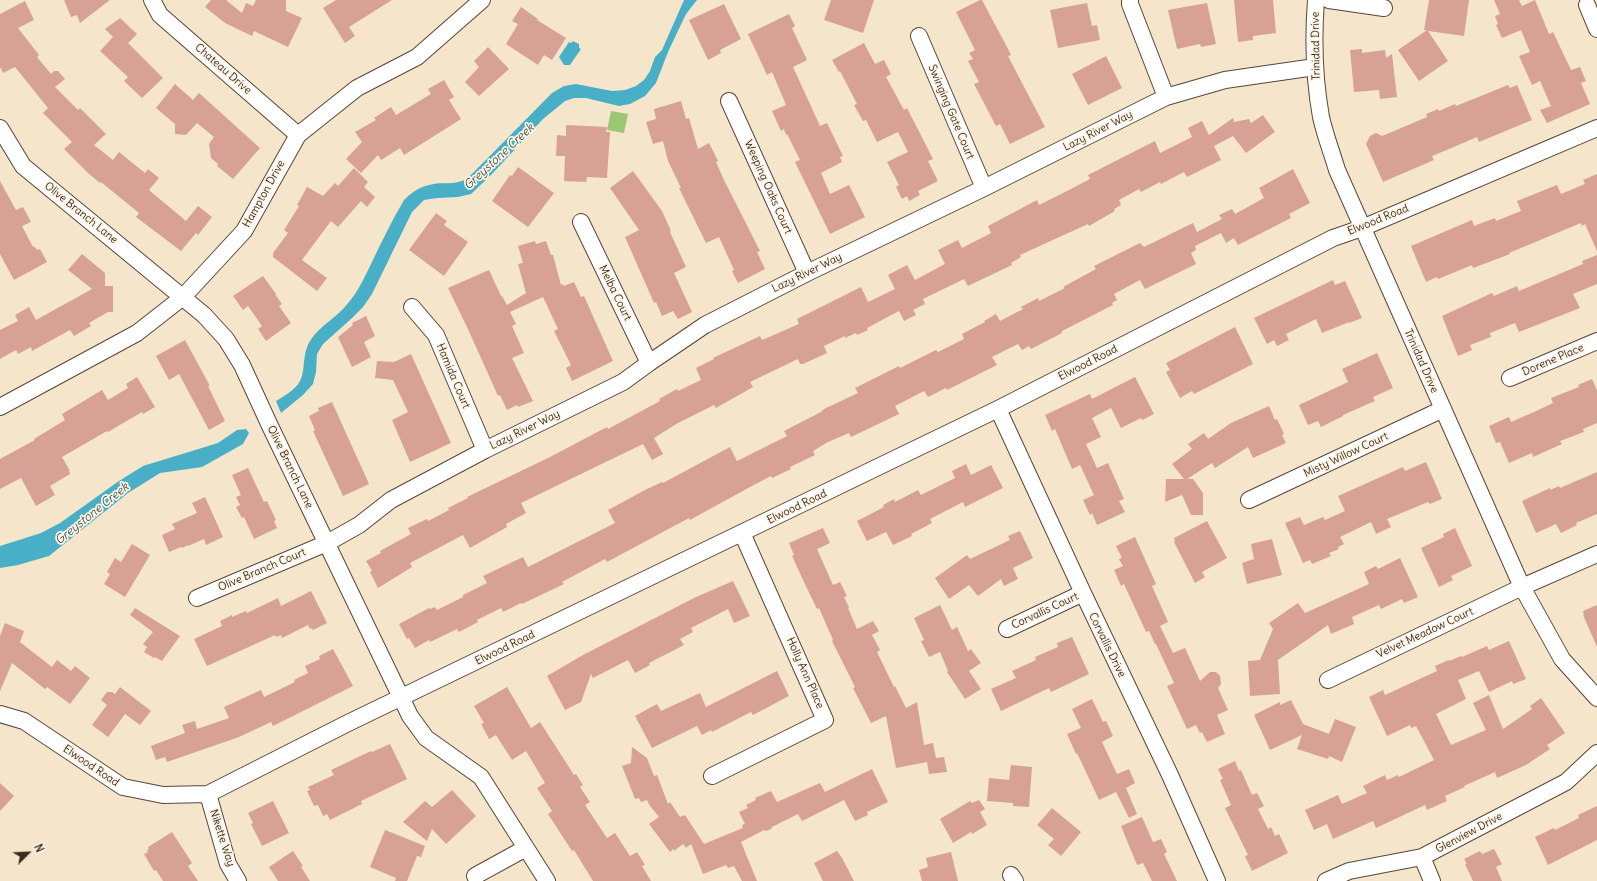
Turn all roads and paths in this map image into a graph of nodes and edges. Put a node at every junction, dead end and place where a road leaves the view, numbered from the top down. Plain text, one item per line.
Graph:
1 (152, 0) edge
2 (482, 0) edge
3 (1130, 0) edge
4 (1316, 0) edge
5 (1329, 0) edge
6 (1586, 5) dead end
7 (1384, 8) dead end
8 (1597, 29) edge
9 (919, 36) dead end
10 (1314, 67) junction
11 (1166, 97) junction
12 (729, 101) dead end
13 (0, 128) edge
14 (1597, 128) edge
15 (298, 135) junction
16 (984, 188) junction
17 (581, 222) dead end
18 (1362, 228) junction
19 (807, 273) junction
20 (183, 297) junction
21 (412, 307) dead end
22 (1597, 341) edge
23 (649, 363) junction
24 (1510, 378) dead end
25 (0, 407) edge
26 (998, 409) junction
27 (1443, 409) junction
28 (485, 450) junction
29 (1249, 500) dead end
30 (742, 533) junction
31 (327, 543) junction
32 (1597, 554) edge
33 (1522, 587) junction
34 (1083, 594) junction
35 (197, 598) dead end
36 (1007, 629) dead end
37 (1328, 680) dead end
38 (401, 698) junction
39 (1597, 698) edge
40 (0, 714) edge
41 (1597, 753) edge
42 (712, 776) dead end
43 (208, 794) junction
44 (526, 848) junction
45 (1422, 857) junction
46 (476, 876) dead end
47 (238, 881) edge
48 (547, 881) edge
49 (1217, 881) edge
50 (1326, 881) edge
51 (1432, 881) edge

1 - 15 street, Chateau Drive
2 - 15 street, Hampton Drive
3 - 11 street
4 - 10 street, Trinidad Drive
5 - 7 street
6 - 8 street
9 - 16 street, Swinging Gate Court
10 - 11 street, Lazy River Way
10 - 18 street, Trinidad Drive
11 - 16 street, Lazy River Way
12 - 19 street, Weeping Oaks Court
13 - 20 street, Olive Branch Lane
14 - 18 street, Elwood Road
15 - 20 street, Hampton Drive
16 - 19 street, Lazy River Way
17 - 23 street, Melba Court
18 - 26 street, Elwood Road
18 - 27 street, Trinidad Drive
19 - 23 street, Lazy River Way
20 - 25 street, Hampton Drive
20 - 31 street, Olive Branch Lane
21 - 28 street, Hamida Court
22 - 24 street, Dorene Place
23 - 28 street, Lazy River Way
26 - 30 street, Elwood Road
26 - 34 street, Corvallis Drive
27 - 29 street, Misty Willow Court
27 - 33 street, Trinidad Drive
28 - 31 street, Lazy River Way
30 - 38 street, Elwood Road
30 - 42 street, Holly Ann Place
31 - 35 street, Olive Branch Court
31 - 38 street, Olive Branch Lane
32 - 33 street, Velvet Meadow Court
33 - 37 street, Velvet Meadow Court
33 - 39 street, Trinidad Drive
34 - 36 street, Corvallis Court
34 - 49 street, Corvallis Drive
38 - 43 street, Elwood Road
38 - 44 street, Olive Branch Lane
40 - 43 street, Elwood Road
41 - 45 street, Glenview Drive
43 - 47 street, Nikette Way
44 - 46 street
44 - 48 street, Olive Branch Lane
45 - 50 street, Glenview Drive
45 - 51 street

